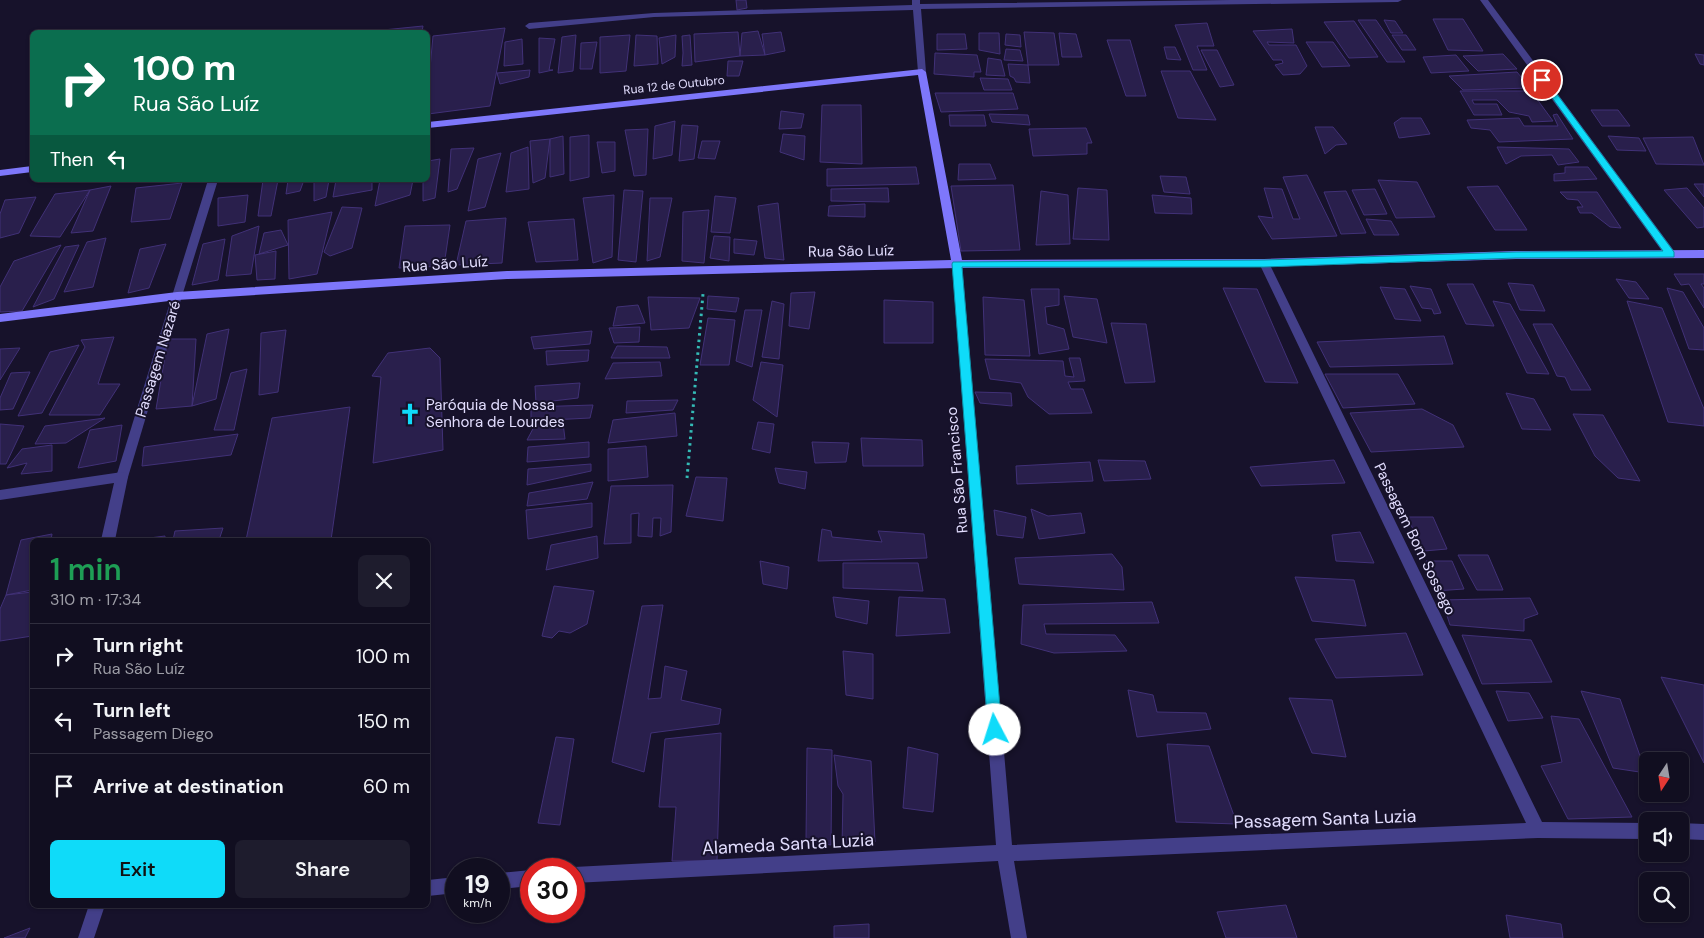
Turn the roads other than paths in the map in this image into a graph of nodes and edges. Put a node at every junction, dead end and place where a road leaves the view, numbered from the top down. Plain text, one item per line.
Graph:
1 (1398, 0) edge
2 (1484, 0) edge
3 (917, 3) edge
4 (529, 26) dead end
5 (922, 72) junction
6 (430, 125) edge
7 (30, 169) edge
8 (0, 173) edge
9 (213, 182) edge
10 (1704, 254) edge
11 (1671, 255) junction
12 (1264, 263) junction
13 (957, 264) junction
14 (177, 296) junction
15 (0, 318) edge
16 (122, 477) junction
17 (0, 495) edge
18 (108, 538) edge
19 (1538, 830) junction
20 (1639, 831) edge
21 (1689, 831) edge
22 (1704, 832) edge
23 (1005, 853) junction
24 (585, 874) edge
25 (445, 886) edge
26 (430, 888) edge
27 (96, 908) edge
28 (86, 938) edge
29 (1019, 938) edge

1 - 3 street
2 - 11 street
3 - 4 street
3 - 5 street, Rua São Francisco
5 - 6 main road, Rua 12 de Outubro
5 - 13 main road, Rua São Francisco
7 - 8 main road
9 - 14 street, Passagem Nazaré
10 - 11 main road, Rua São Luíz
11 - 12 main road, Rua São Luíz
12 - 13 main road, Rua São Luíz
12 - 19 street, Passagem Bom Sossego
13 - 14 main road, Rua São Luíz
13 - 23 street, Rua São Francisco
14 - 15 main road, Rua São Luíz
14 - 16 street, Passagem Nazaré
16 - 17 street
16 - 18 street, Passagem Nazaré
19 - 20 street, Passagem Santa Luzia
19 - 23 street, Passagem Santa Luzia
21 - 22 street
23 - 24 street, Alameda Santa Luzia
23 - 29 street, Rua São Francisco
25 - 26 street
27 - 28 street

